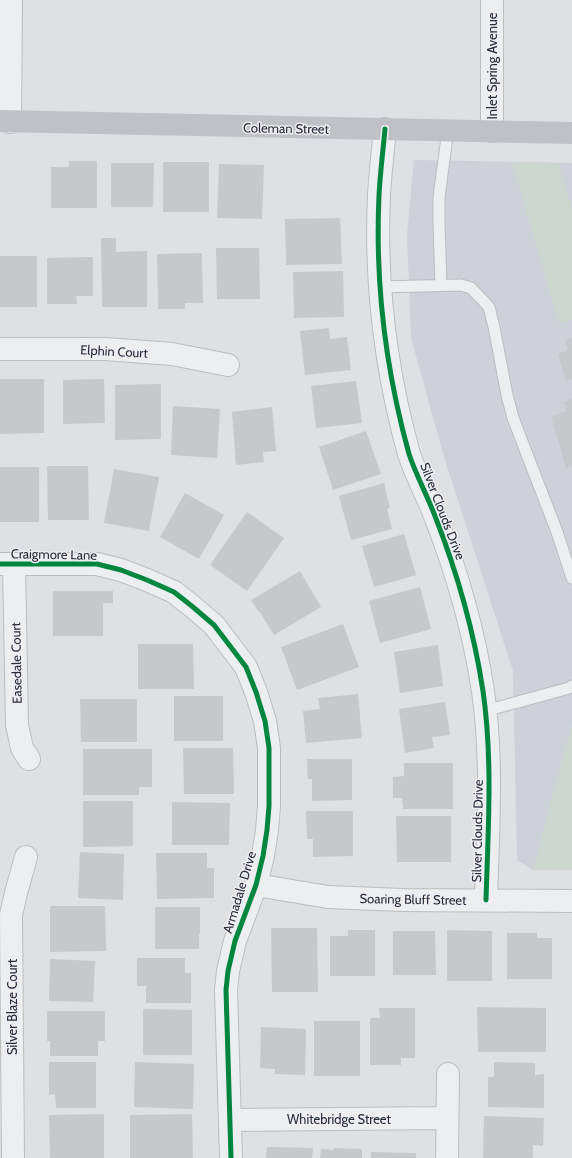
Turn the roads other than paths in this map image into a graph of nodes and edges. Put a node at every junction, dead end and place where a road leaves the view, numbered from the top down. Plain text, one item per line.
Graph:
1 (11, 0) edge
2 (492, 0) edge
3 (5, 122) edge
4 (385, 129) junction
5 (448, 130) junction
6 (492, 131) junction
7 (572, 132) edge
8 (441, 285) junction
9 (380, 287) junction
10 (0, 349) edge
11 (228, 365) dead end
12 (7, 564) edge
13 (572, 578) edge
14 (174, 592) joint
15 (572, 686) edge
16 (485, 711) junction
17 (29, 759) dead end
18 (26, 857) dead end
19 (256, 885) junction
20 (486, 900) junction
21 (572, 901) edge
22 (448, 1074) dead end
23 (447, 1118) junction
24 (230, 1120) junction
25 (13, 1158) edge
26 (231, 1158) edge
27 (446, 1158) edge

1 - 3 street
2 - 6 street, Inlet Spring Avenue
3 - 4 street, Coleman Street
4 - 5 street, Coleman Street
4 - 9 street, Silver Clouds Drive
5 - 6 street, Coleman Street
5 - 8 lane
6 - 7 street, Coleman Street
8 - 9 lane
8 - 13 lane
9 - 16 street, Silver Clouds Drive
10 - 11 street, Elphin Court
12 - 14 street, Craigmore Lane
12 - 17 street, Easedale Court
14 - 19 street, Armadale Drive
15 - 16 lane
16 - 20 street, Silver Clouds Drive
18 - 25 street, Silver Blaze Court
19 - 20 street, Soaring Bluff Street
19 - 24 street, Armadale Drive
20 - 21 street, Soaring Bluff Street
22 - 23 street
23 - 24 street, Whitebridge Street
23 - 27 street
24 - 26 street, Armadale Drive

